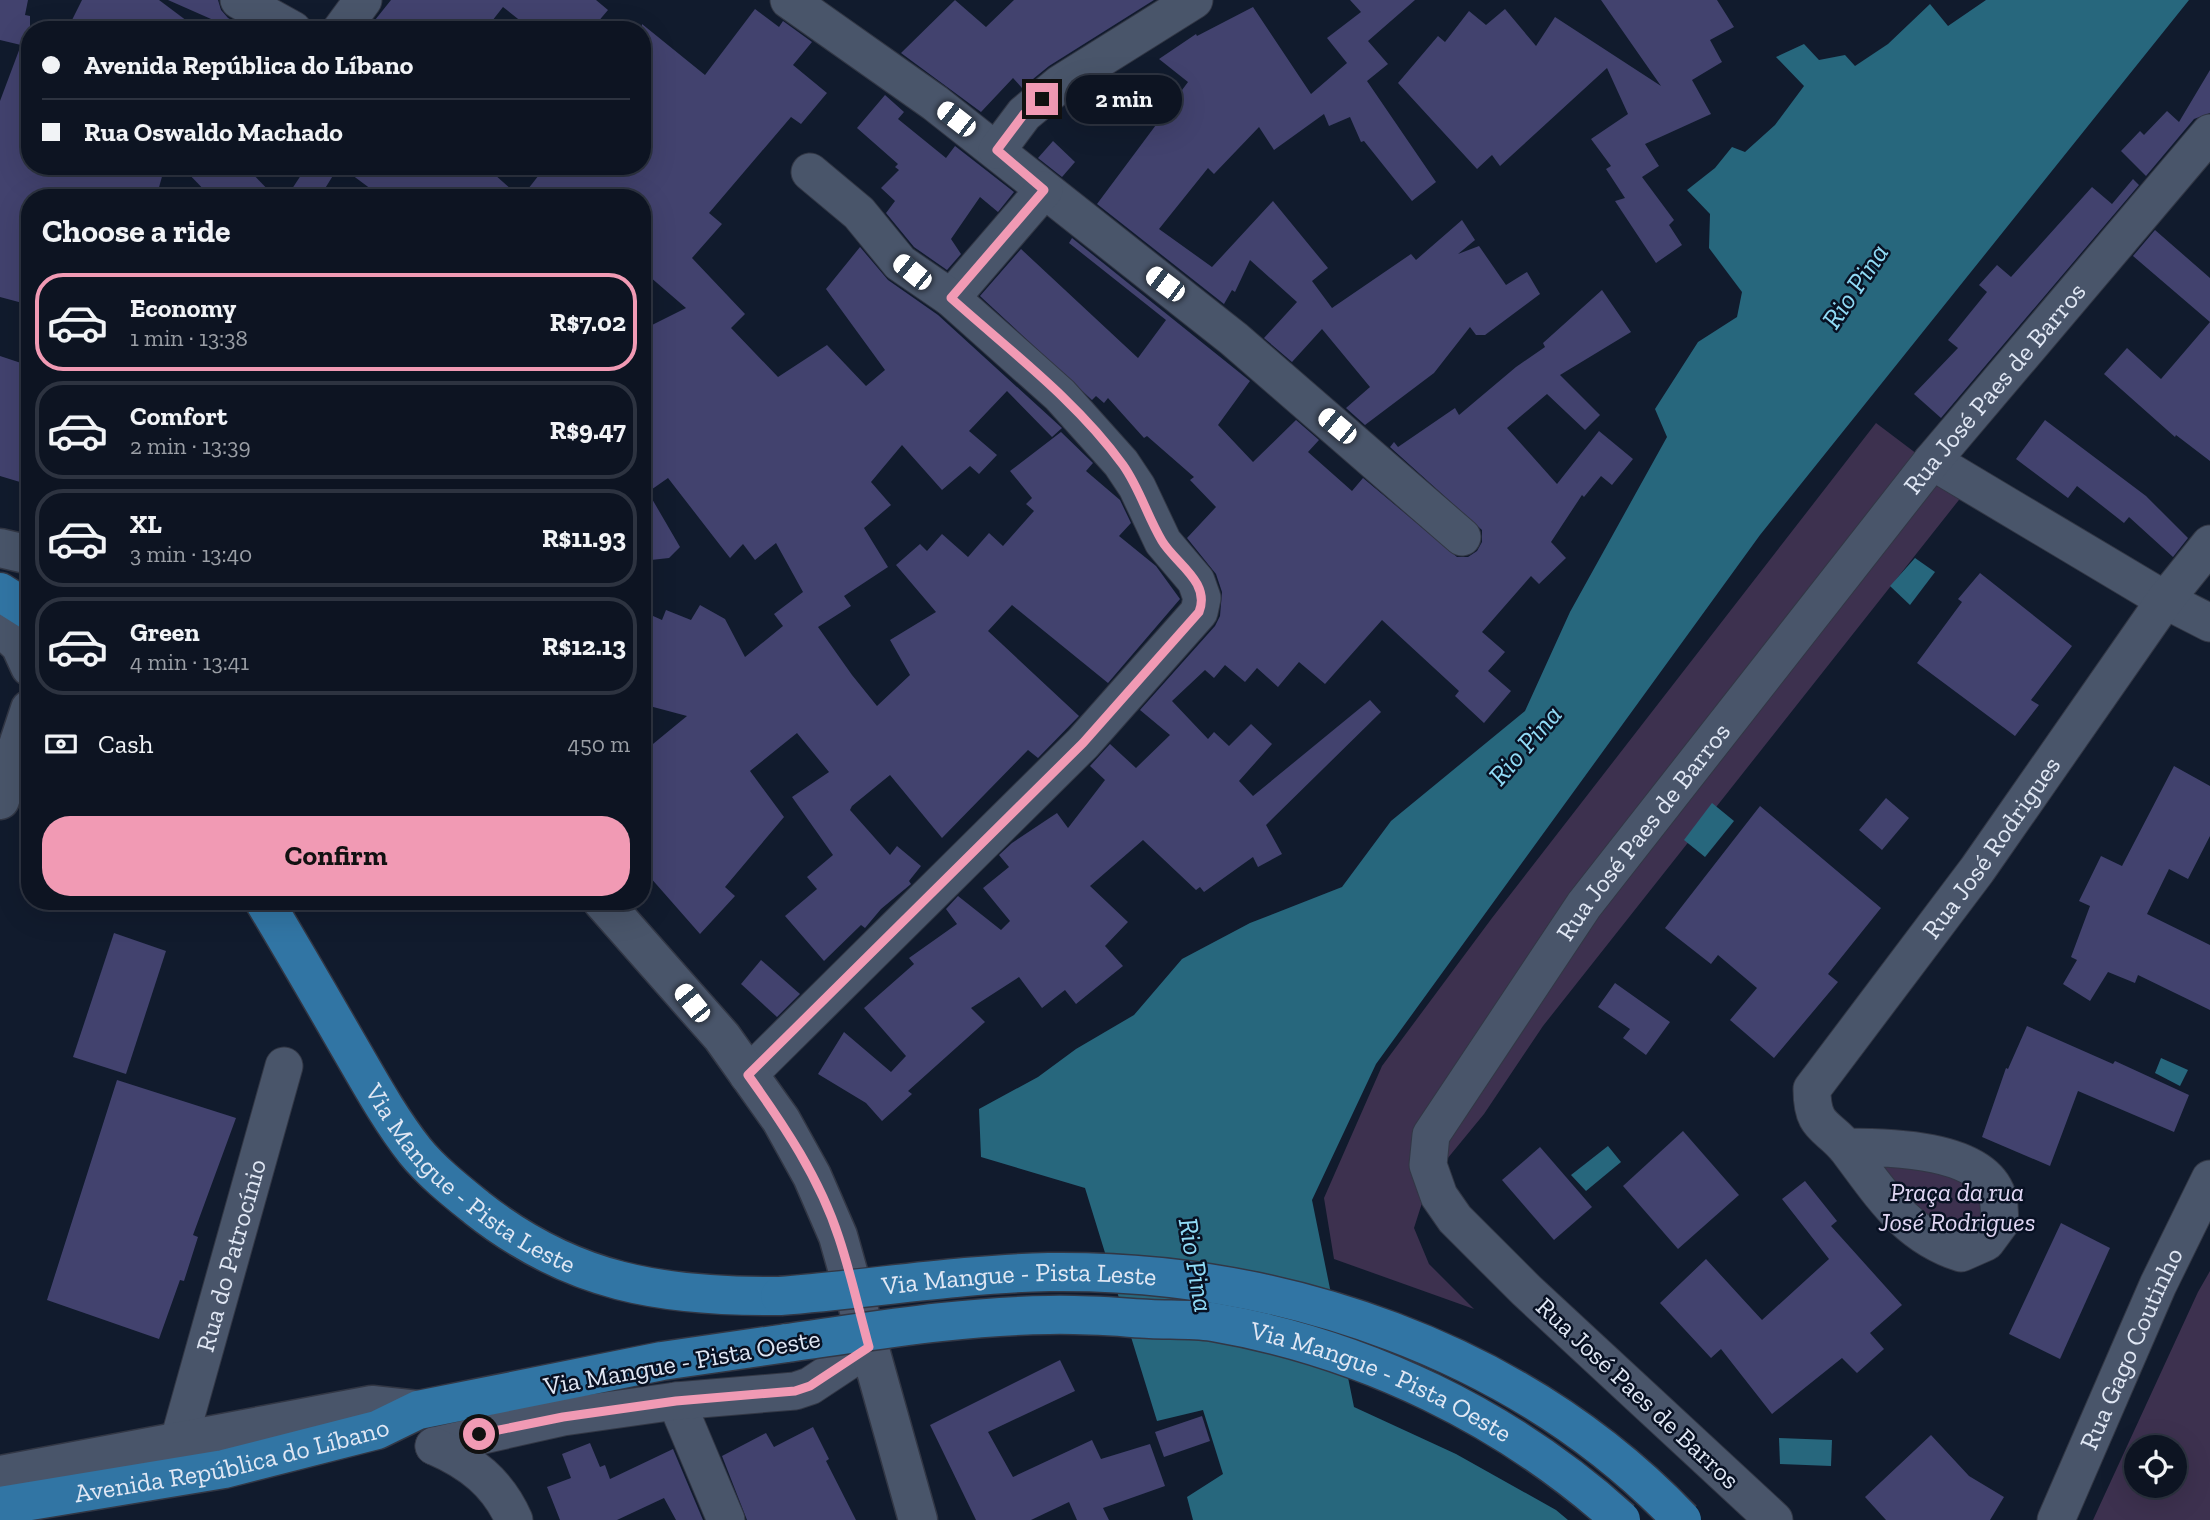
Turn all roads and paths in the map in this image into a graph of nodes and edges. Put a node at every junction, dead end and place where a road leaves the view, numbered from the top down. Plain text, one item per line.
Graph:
1 (239, 0) edge
2 (363, 0) edge
3 (789, 0) edge
4 (1194, 0) edge
5 (277, 21) edge
6 (348, 21) edge
7 (2210, 133) edge
8 (997, 150) junction
9 (810, 172) dead end
10 (1044, 190) junction
11 (951, 298) junction
12 (1932, 461) junction
13 (1462, 537) dead end
14 (2210, 544) edge
15 (0, 548) edge
16 (21, 553) edge
17 (0, 592) edge
18 (2165, 600) junction
19 (21, 605) edge
20 (2210, 623) edge
21 (0, 626) edge
22 (21, 647) edge
23 (21, 736) edge
24 (0, 800) edge
25 (269, 910) edge
26 (610, 910) edge
27 (284, 1066) dead end
28 (748, 1075) junction
29 (1846, 1147) dead end
30 (2210, 1179) edge
31 (869, 1347) junction
32 (676, 1401) junction
33 (432, 1408) junction
34 (178, 1444) junction
35 (0, 1475) edge
36 (76, 1493) junction
37 (0, 1506) edge
38 (18, 1520) edge
39 (514, 1520) edge
40 (726, 1520) edge
41 (918, 1520) edge
42 (1621, 1520) edge
43 (1682, 1520) edge
44 (1774, 1520) edge
45 (2056, 1520) edge

1 - 5 street
2 - 6 street
3 - 8 street
4 - 8 street
7 - 12 street, Rua José Paes de Barros
8 - 10 street
9 - 11 street
10 - 11 street
10 - 13 street
11 - 28 street
12 - 18 street
12 - 44 street, Rua José Paes de Barros
14 - 18 street, Rua José Rodrigues
15 - 16 street
17 - 19 main road
18 - 20 street
18 - 29 street, Rua José Rodrigues
21 - 22 street
23 - 24 street
25 - 43 main road, Via Mangue - Pista Leste, bridge
26 - 28 street
27 - 34 street, Rua do Patrocínio
28 - 31 street
30 - 45 street, Rua Gago Coutinho
31 - 32 street
31 - 41 street
32 - 39 street
32 - 40 street
33 - 34 street, Avenida República do Líbano
33 - 36 main road, Avenida República do Líbano
33 - 42 main road, Via Mangue - Pista Oeste, bridge
34 - 35 street, Avenida República do Líbano
36 - 37 main road, Avenida República do Líbano
36 - 38 main road

